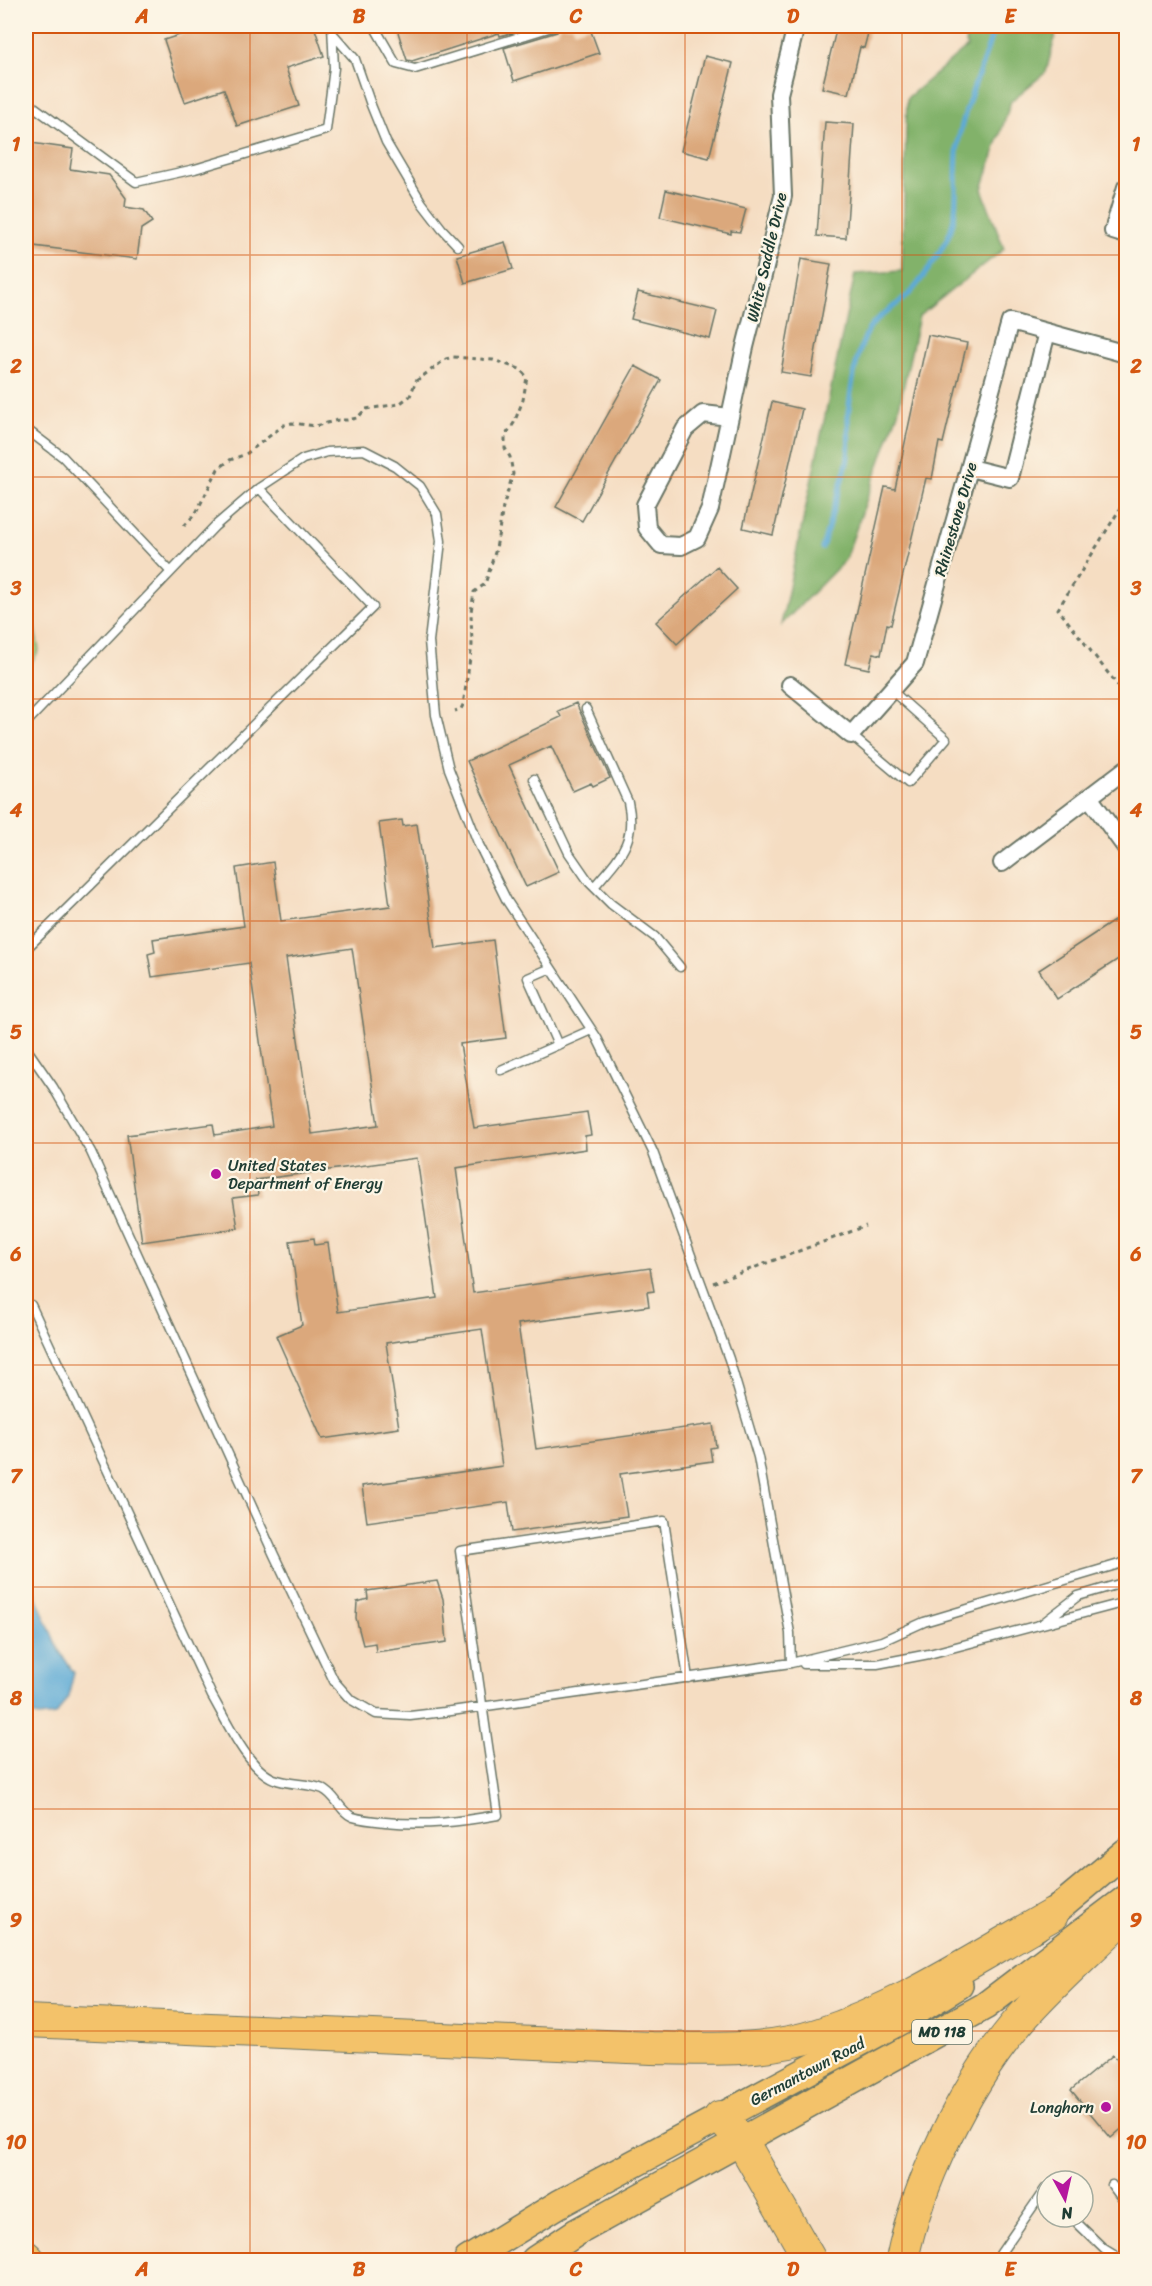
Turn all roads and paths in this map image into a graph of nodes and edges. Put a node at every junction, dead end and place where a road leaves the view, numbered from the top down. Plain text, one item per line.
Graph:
1 (374, 26) edge
2 (555, 26) edge
3 (796, 26) edge
4 (332, 29) edge
5 (26, 101) edge
6 (1126, 187) edge
7 (1126, 235) edge
8 (458, 246) dead end
9 (1047, 332) junction
10 (1126, 354) edge
11 (730, 417) junction
12 (26, 429) edge
13 (969, 468) junction
14 (259, 488) junction
15 (1126, 499) edge
16 (170, 571) junction
17 (790, 684) dead end
18 (891, 690) junction
19 (1126, 696) edge
20 (586, 709) dead end
21 (26, 723) edge
22 (851, 735) junction
23 (1126, 769) edge
24 (534, 779) dead end
25 (1089, 797) junction
26 (1126, 848) edge
27 (1002, 863) dead end
28 (594, 887) junction
29 (26, 949) edge
30 (680, 967) dead end
31 (551, 968) junction
32 (591, 1030) junction
33 (558, 1045) junction
34 (26, 1048) edge
35 (501, 1070) dead end
36 (866, 1226) dead end
37 (704, 1286) junction
38 (26, 1308) edge
39 (1126, 1562) edge
40 (1126, 1582) edge
41 (1126, 1602) edge
42 (1040, 1625) junction
43 (791, 1663) junction
44 (688, 1678) junction
45 (482, 1706) junction
46 (1126, 1852) edge
47 (1126, 1899) edge
48 (1052, 1914) junction
49 (1126, 1914) edge
50 (26, 2021) edge
51 (720, 2117) junction
52 (742, 2141) junction
53 (1112, 2185) dead end
54 (1126, 2204) edge
55 (1035, 2205) edge
56 (1083, 2229) edge
57 (26, 2257) edge
58 (29, 2260) edge
59 (468, 2260) edge
60 (535, 2260) edge
61 (810, 2260) edge
62 (902, 2260) edge
63 (996, 2260) edge
64 (1118, 2260) edge

1 - 2 lane
3 - 11 street, White Saddle Drive
4 - 5 lane
4 - 8 lane
6 - 7 street
9 - 10 street, Rhinestone Drive
9 - 13 street, Rhinestone Drive
9 - 13 street
11 - 11 street, White Saddle Drive
12 - 16 lane
13 - 18 street, Rhinestone Drive
14 - 16 lane
14 - 29 lane
14 - 31 lane
15 - 19 path
16 - 21 lane
17 - 22 street
18 - 22 street, Rhinestone Drive
18 - 22 lane
20 - 28 lane
23 - 25 street
24 - 28 lane
25 - 26 street
25 - 27 street
28 - 30 lane
31 - 32 lane
31 - 33 lane
32 - 33 lane
32 - 37 lane
33 - 35 lane
34 - 45 lane
36 - 37 path
37 - 43 lane
38 - 45 lane
39 - 43 lane
40 - 42 lane
41 - 42 lane
42 - 43 lane
43 - 44 lane
44 - 45 lane
44 - 45 lane
46 - 48 main road, Germantown Road / MD 118
47 - 52 main road, Germantown Road / MD 118
48 - 50 highway
48 - 51 main road, Germantown Road / MD 118
49 - 62 highway
51 - 52 highway
51 - 59 main road, Germantown Road / MD 118
52 - 60 main road, Germantown Road / MD 118
52 - 61 highway
53 - 54 lane
55 - 63 lane
56 - 64 lane
57 - 58 highway

